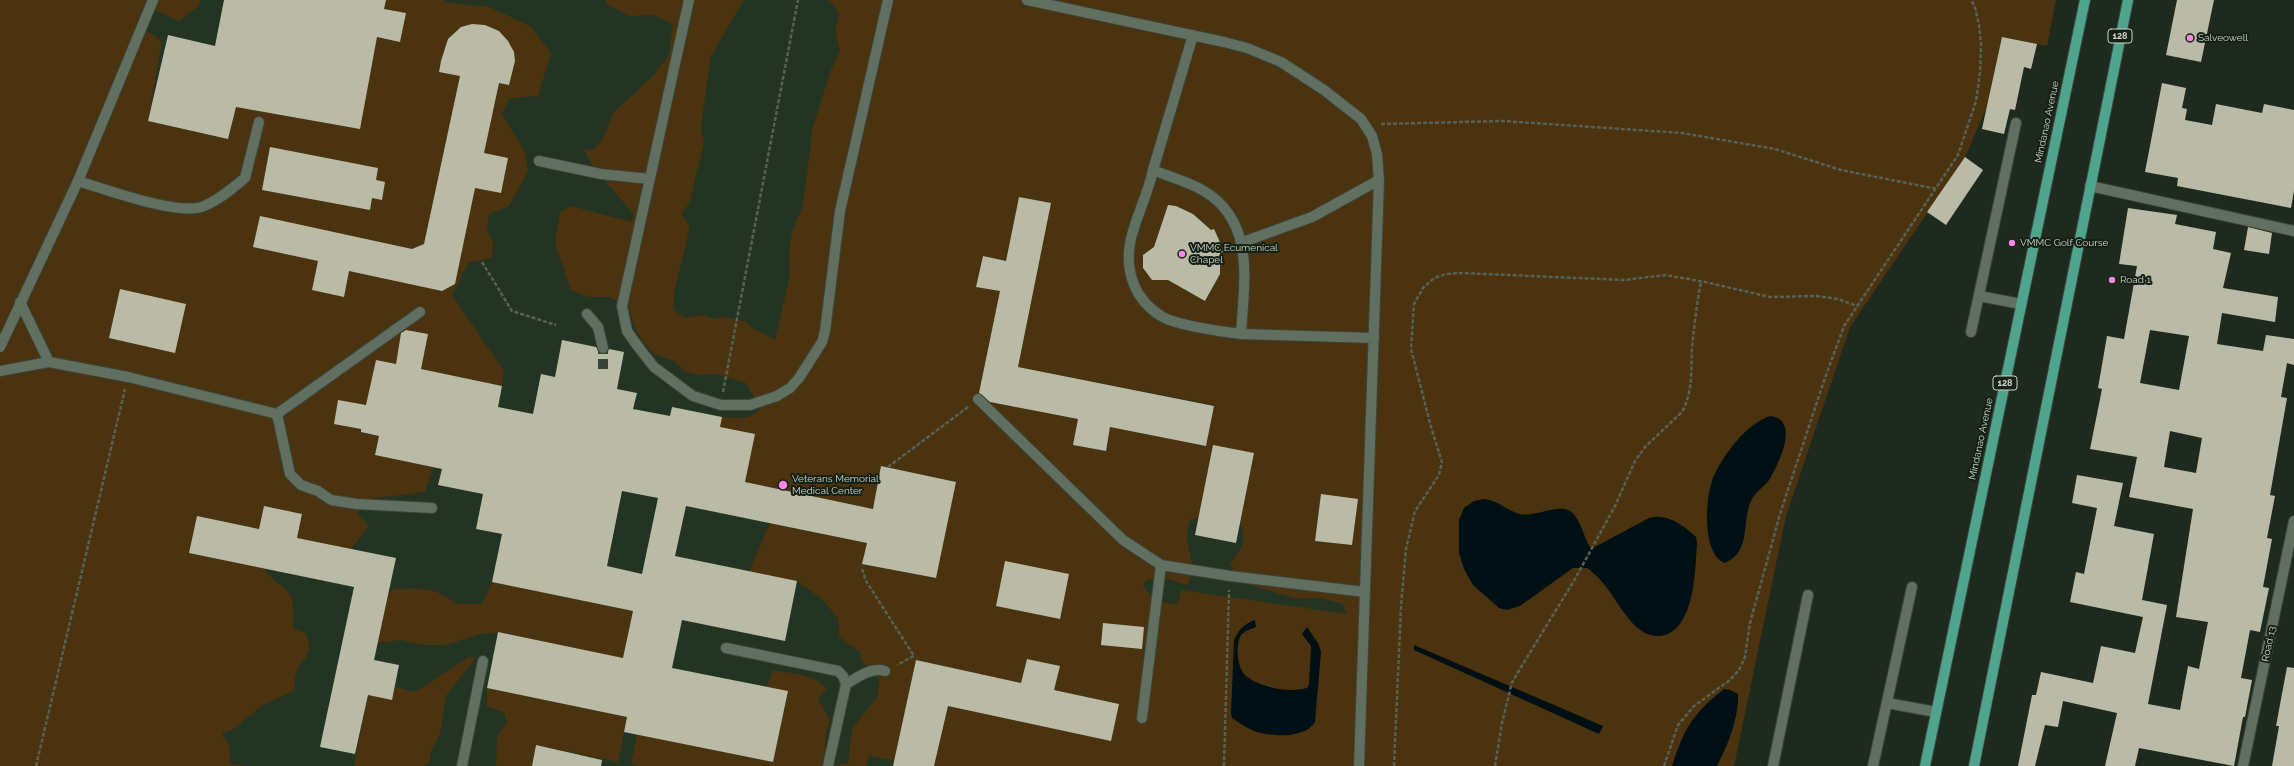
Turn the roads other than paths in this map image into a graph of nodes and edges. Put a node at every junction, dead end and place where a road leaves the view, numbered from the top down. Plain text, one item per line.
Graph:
1 (153, 0) edge
2 (689, 0) edge
3 (888, 0) edge
4 (1027, 0) edge
5 (2085, 0) edge
6 (2128, 0) edge
7 (1193, 36) junction
8 (259, 122) dead end
9 (2016, 123) dead end
10 (539, 161) dead end
11 (1153, 170) junction
12 (650, 179) junction
13 (1379, 180) junction
14 (78, 181) junction
15 (2090, 186) junction
16 (2294, 232) edge
17 (1242, 242) junction
18 (1979, 296) junction
19 (20, 302) junction
20 (2021, 304) junction
21 (420, 312) dead end
22 (587, 314) dead end
23 (1971, 332) dead end
24 (1241, 334) junction
25 (1374, 338) junction
26 (0, 347) edge
27 (603, 348) tunnel mouth
28 (49, 362) junction
29 (0, 371) edge
30 (978, 399) road end
31 (277, 414) junction
32 (432, 508) dead end
33 (2294, 522) edge
34 (1161, 565) junction
35 (1912, 587) dead end
36 (1365, 592) junction
37 (1808, 595) dead end
38 (726, 648) dead end
39 (484, 661) dead end
40 (885, 671) road end
41 (846, 684) junction
42 (1887, 703) junction
43 (1936, 712) junction
44 (1142, 718) dead end
45 (462, 766) edge
46 (828, 766) edge
47 (1359, 766) edge
48 (1773, 766) edge
49 (1873, 766) edge
50 (1925, 766) edge
51 (1974, 766) edge
52 (2243, 766) edge

1 - 14 street
2 - 12 street
3 - 12 street
4 - 7 street
5 - 20 main road, Mindanao Avenue / 128
6 - 15 main road, 128
7 - 11 street
7 - 13 street
8 - 14 street
9 - 18 street
10 - 12 street
11 - 17 street
11 - 24 street
13 - 17 street
13 - 25 street
14 - 19 street
15 - 16 street
15 - 51 main road, 128
17 - 24 street
18 - 20 street
18 - 23 street
19 - 26 street
19 - 28 street
20 - 43 main road, Mindanao Avenue / 128
21 - 31 street
22 - 27 street
24 - 25 street
25 - 36 street
28 - 29 street
28 - 31 street
30 - 34 street
31 - 32 street
33 - 52 street, Road 13
34 - 36 street
34 - 44 street
35 - 42 street
36 - 47 street
37 - 48 street
38 - 41 street
39 - 45 street
40 - 41 street
41 - 46 street
42 - 43 street
42 - 49 street
43 - 50 main road, Mindanao Avenue / 128

